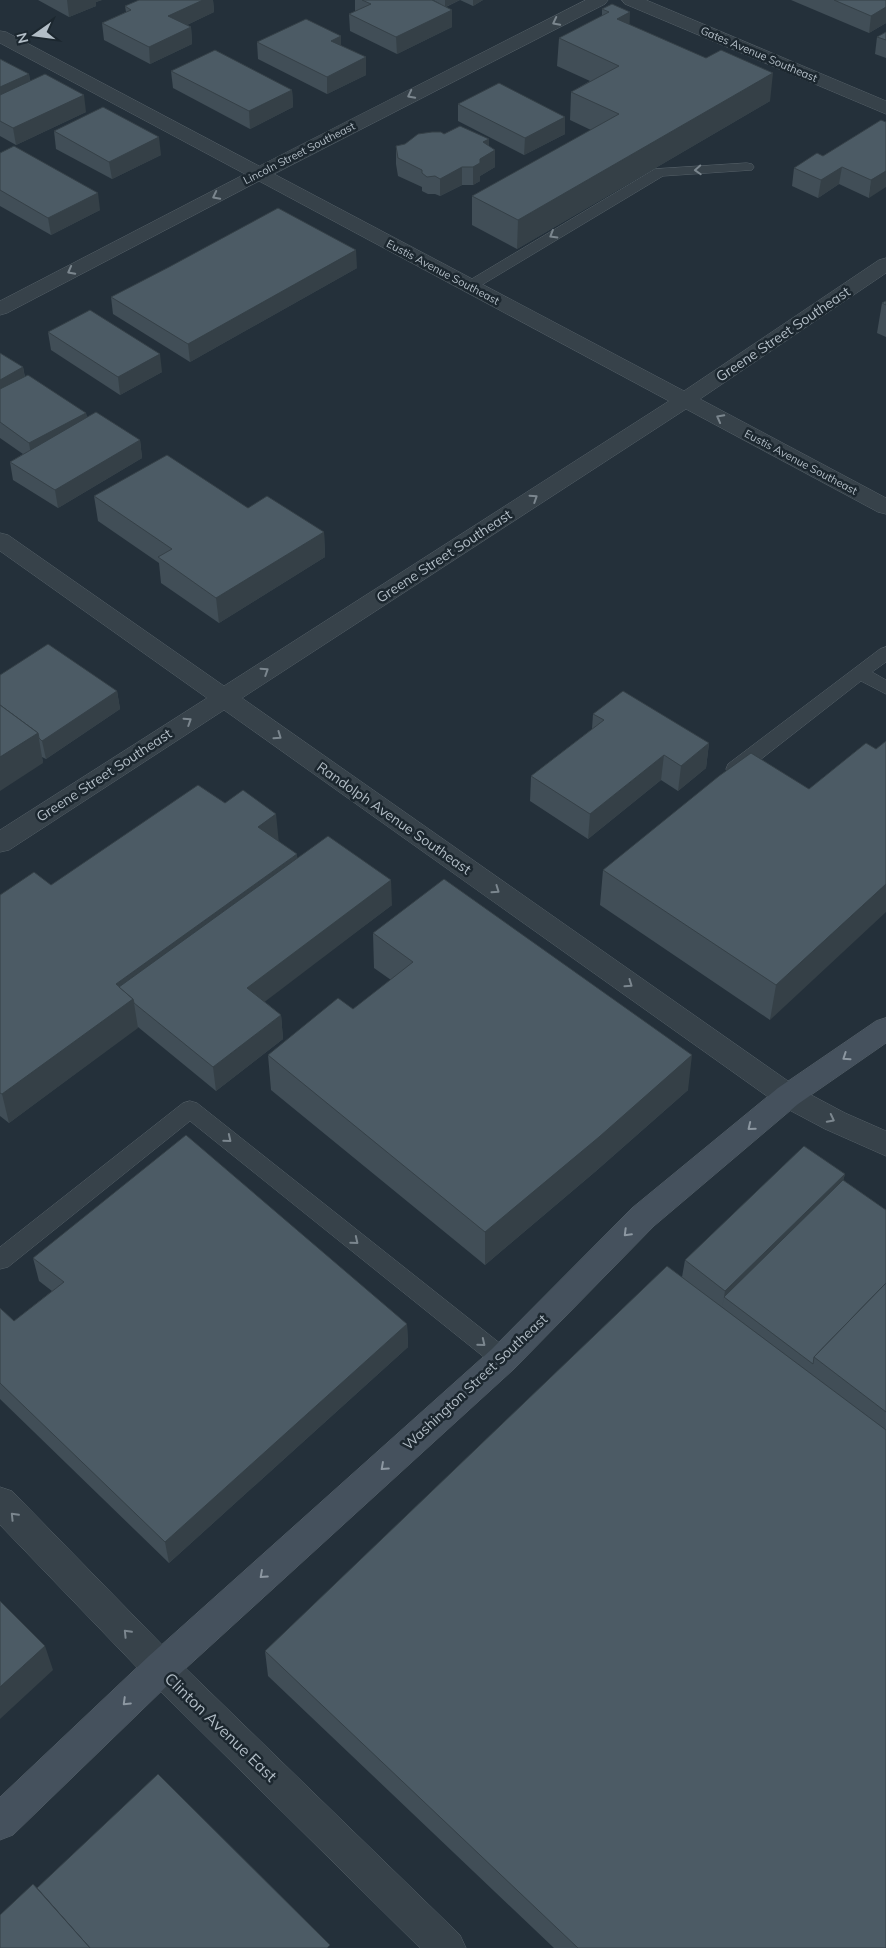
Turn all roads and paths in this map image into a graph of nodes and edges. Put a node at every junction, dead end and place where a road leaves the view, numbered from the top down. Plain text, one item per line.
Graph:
1 (599, 0) edge
2 (631, 0) edge
3 (0, 36) edge
4 (886, 108) edge
5 (747, 167) dead end
6 (259, 174) junction
7 (886, 264) edge
8 (470, 286) junction
9 (0, 309) edge
10 (685, 400) junction
11 (886, 508) edge
12 (0, 540) edge
13 (886, 653) edge
14 (860, 673) junction
15 (886, 688) edge
16 (224, 698) junction
17 (735, 769) edge
18 (0, 843) edge
19 (886, 1029) edge
20 (788, 1096) junction
21 (886, 1144) edge
22 (0, 1260) edge
23 (503, 1359) junction
24 (0, 1502) edge
25 (160, 1668) junction
26 (0, 1822) edge
27 (447, 1948) edge

1 -> 6 street, Lincoln Street Southeast
2 - 4 street, Gates Avenue Southeast
3 - 6 street, Eustis Avenue Southeast
5 -> 8 lane
6 - 8 street, Eustis Avenue Southeast
6 -> 9 street, Lincoln Street Southeast
7 - 10 street, Greene Street Southeast
8 - 10 street, Eustis Avenue Southeast
11 -> 10 street, Eustis Avenue Southeast
16 -> 10 street, Greene Street Southeast
12 - 16 street, Randolph Avenue Southeast
13 - 14 lane
14 - 15 lane
14 - 17 lane
18 -> 16 street, Greene Street Southeast
16 -> 20 street, Randolph Avenue Southeast
19 -> 20 main road, Washington Street Southeast
20 -> 21 street, Randolph Avenue Southeast
20 -> 23 main road, Washington Street Southeast
22 -> 23 lane
23 -> 25 main road, Washington Street Southeast
25 -> 24 street, Clinton Avenue East
25 -> 26 main road, Washington Street Southeast
25 - 27 street, Clinton Avenue East

